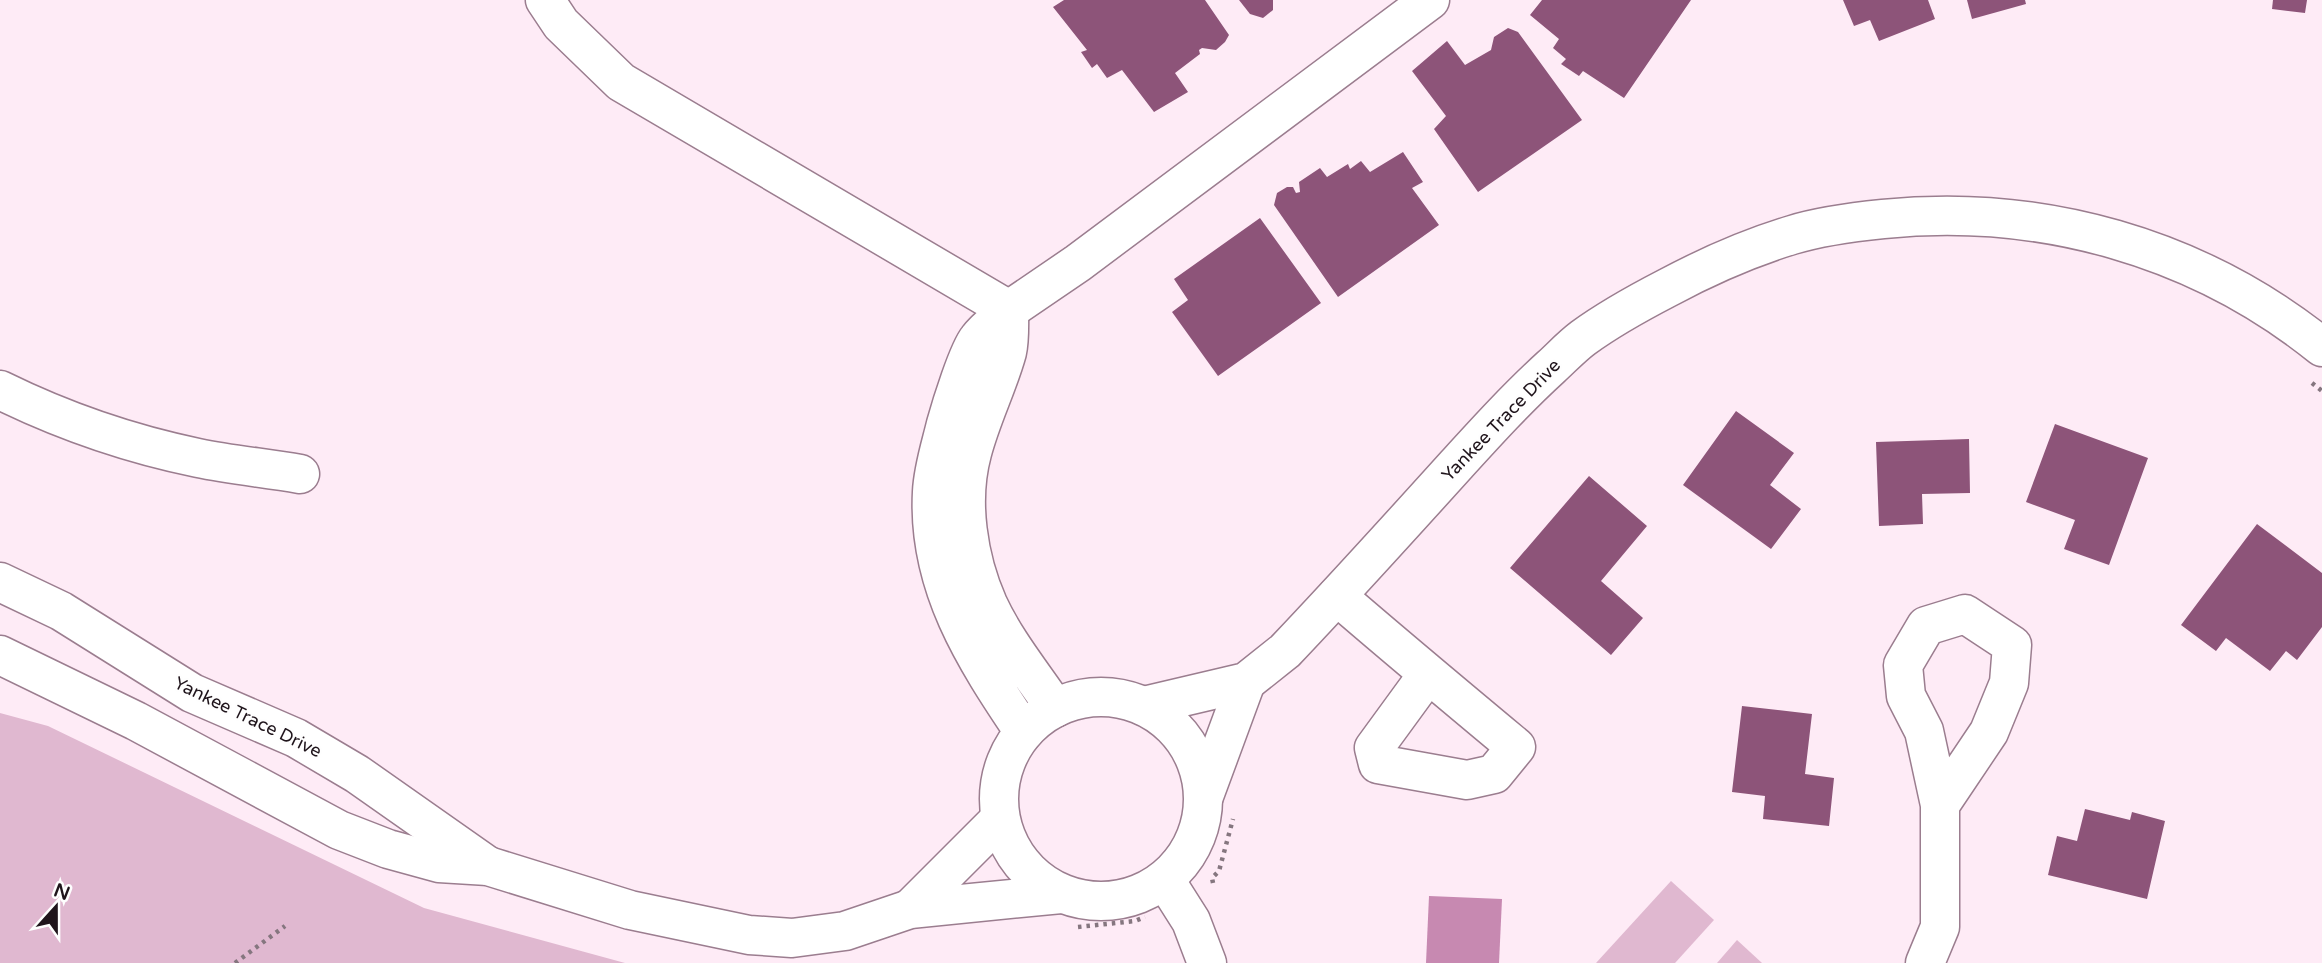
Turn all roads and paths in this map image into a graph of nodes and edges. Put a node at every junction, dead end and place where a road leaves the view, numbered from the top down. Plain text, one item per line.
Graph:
1 (545, 0) edge
2 (1430, 0) edge
3 (1009, 310) junction
4 (2316, 364) edge
5 (0, 390) edge
6 (2322, 391) edge
7 (300, 474) dead end
8 (0, 582) edge
9 (1337, 596) junction
10 (0, 655) edge
11 (1428, 674) dead end
12 (1246, 682) junction
13 (1144, 706) junction
14 (1055, 708) junction
15 (1024, 732) junction
16 (1219, 803) junction
17 (1940, 805) dead end
18 (1000, 819) junction
19 (488, 866) junction
20 (1165, 880) junction
21 (1213, 887) dead end
22 (1061, 894) junction
23 (909, 909) junction
24 (285, 926) dead end
25 (235, 963) edge
26 (1207, 963) edge
27 (1925, 963) edge

1 - 3 street
2 - 3 street
3 - 14 street
3 - 15 street
4 - 6 path
4 - 9 street, Yankee Trace Drive
5 - 7 street
8 - 19 street, Yankee Trace Drive
9 - 11 street
9 - 12 street, Yankee Trace Drive
10 - 19 street, Yankee Trace Drive
12 - 13 street, Yankee Trace Drive
12 - 16 street, Yankee Trace Drive
13 - 14 street, Yankee Trace Drive
13 - 16 street, Yankee Trace Drive
14 - 15 street, Yankee Trace Drive
15 - 18 street, Yankee Trace Drive
16 - 20 street, Yankee Trace Drive
16 - 21 path
17 - 27 street
18 - 22 street, Yankee Trace Drive
18 - 23 street, Yankee Trace Drive
19 - 23 street, Yankee Trace Drive
20 - 22 street, Yankee Trace Drive
20 - 26 street
22 - 23 street, Yankee Trace Drive
24 - 25 path

